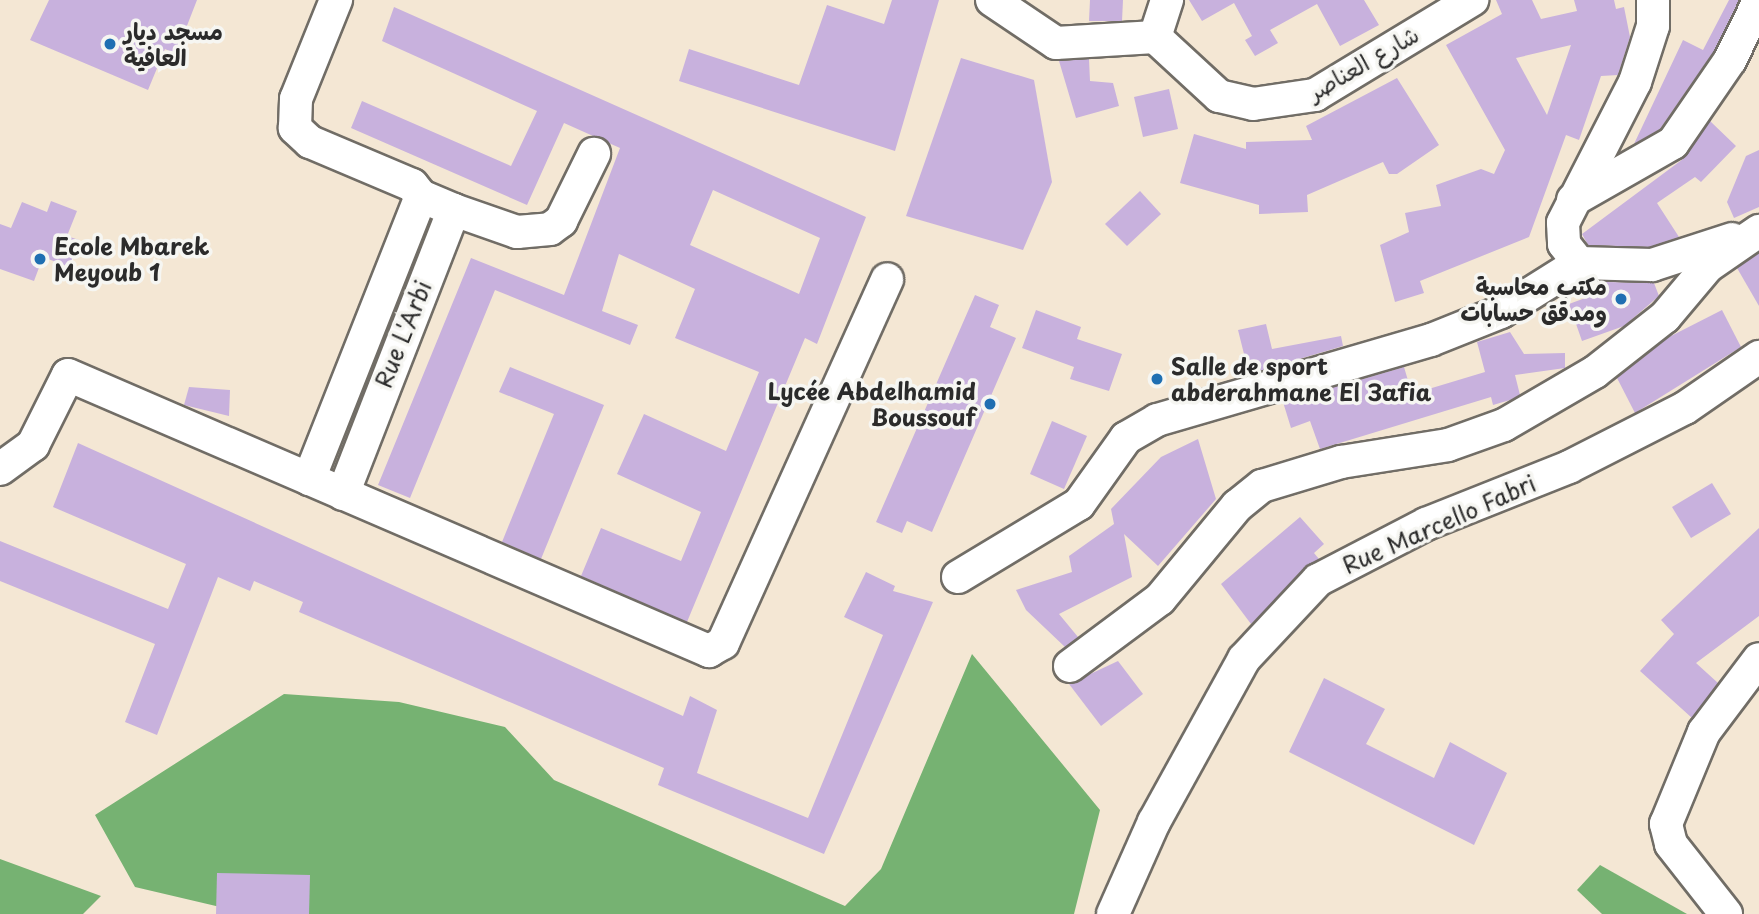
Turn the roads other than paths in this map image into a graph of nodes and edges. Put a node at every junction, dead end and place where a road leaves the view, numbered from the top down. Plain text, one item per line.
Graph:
1 (336, 0) edge
2 (992, 0) edge
3 (1167, 0) edge
4 (1472, 0) edge
5 (1653, 0) edge
6 (1759, 1) edge
7 (1155, 37) junction
8 (594, 154) dead end
9 (421, 196) junction
10 (1573, 200) junction
11 (454, 209) junction
12 (1759, 230) edge
13 (1579, 263) junction
14 (887, 279) dead end
15 (1759, 357) edge
16 (0, 469) edge
17 (309, 480) junction
18 (344, 494) junction
19 (958, 577) dead end
20 (1759, 659) edge
21 (1070, 666) dead end
22 (1113, 914) edge
23 (1726, 914) edge

1 - 9 street
2 - 7 street
3 - 7 street
4 - 7 street, شارع العناصر
5 - 10 street
6 - 10 street
8 - 11 street
9 - 11 street
9 - 17 street
10 - 13 street
11 - 18 street, Rue L'Arbi
12 - 13 street
12 - 21 street
13 - 19 street
14 - 18 street
15 - 22 street, Rue Marcello Fabri
16 - 17 street
17 - 18 street
20 - 23 street

